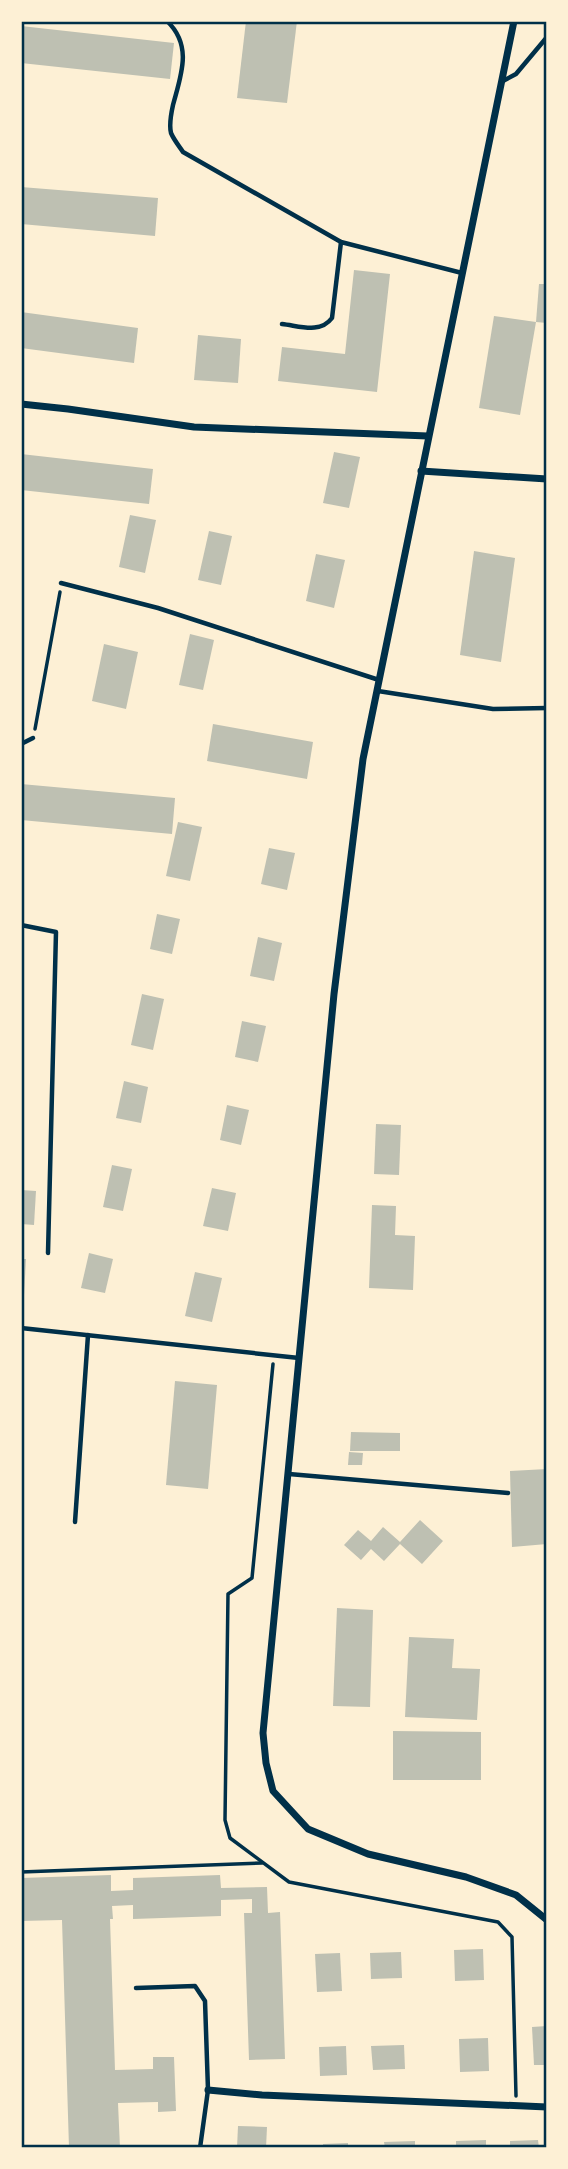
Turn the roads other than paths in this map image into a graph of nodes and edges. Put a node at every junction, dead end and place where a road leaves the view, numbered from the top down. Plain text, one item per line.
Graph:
1 (167, 21) edge
2 (514, 21) edge
3 (547, 37) edge
4 (502, 82) junction
5 (341, 242) junction
6 (462, 274) junction
7 (282, 324) dead end
8 (21, 404) edge
9 (428, 436) junction
10 (421, 471) junction
11 (547, 479) edge
12 (61, 583) road end
13 (379, 680) junction
14 (377, 691) junction
15 (547, 708) edge
16 (33, 738) road end
17 (21, 744) edge
18 (21, 925) edge
19 (48, 1253) dead end
20 (21, 1328) edge
21 (88, 1335) junction
22 (299, 1358) junction
23 (288, 1474) junction
24 (509, 1493) dead end
25 (75, 1522) dead end
26 (547, 1920) edge
27 (136, 1988) dead end
28 (208, 2090) junction
29 (547, 2107) edge
30 (200, 2148) edge

1 - 5 lane
2 - 4 street
3 - 4 lane
4 - 6 street
5 - 6 lane
5 - 7 lane
6 - 9 street
8 - 9 street
9 - 10 street
10 - 11 street
10 - 13 street
12 - 13 lane
13 - 14 street
14 - 15 lane
14 - 22 street
16 - 17 lane
18 - 19 lane
20 - 21 lane
21 - 22 lane
21 - 25 lane
22 - 23 street
23 - 24 lane
23 - 26 street
27 - 28 lane
28 - 29 street
28 - 30 lane

